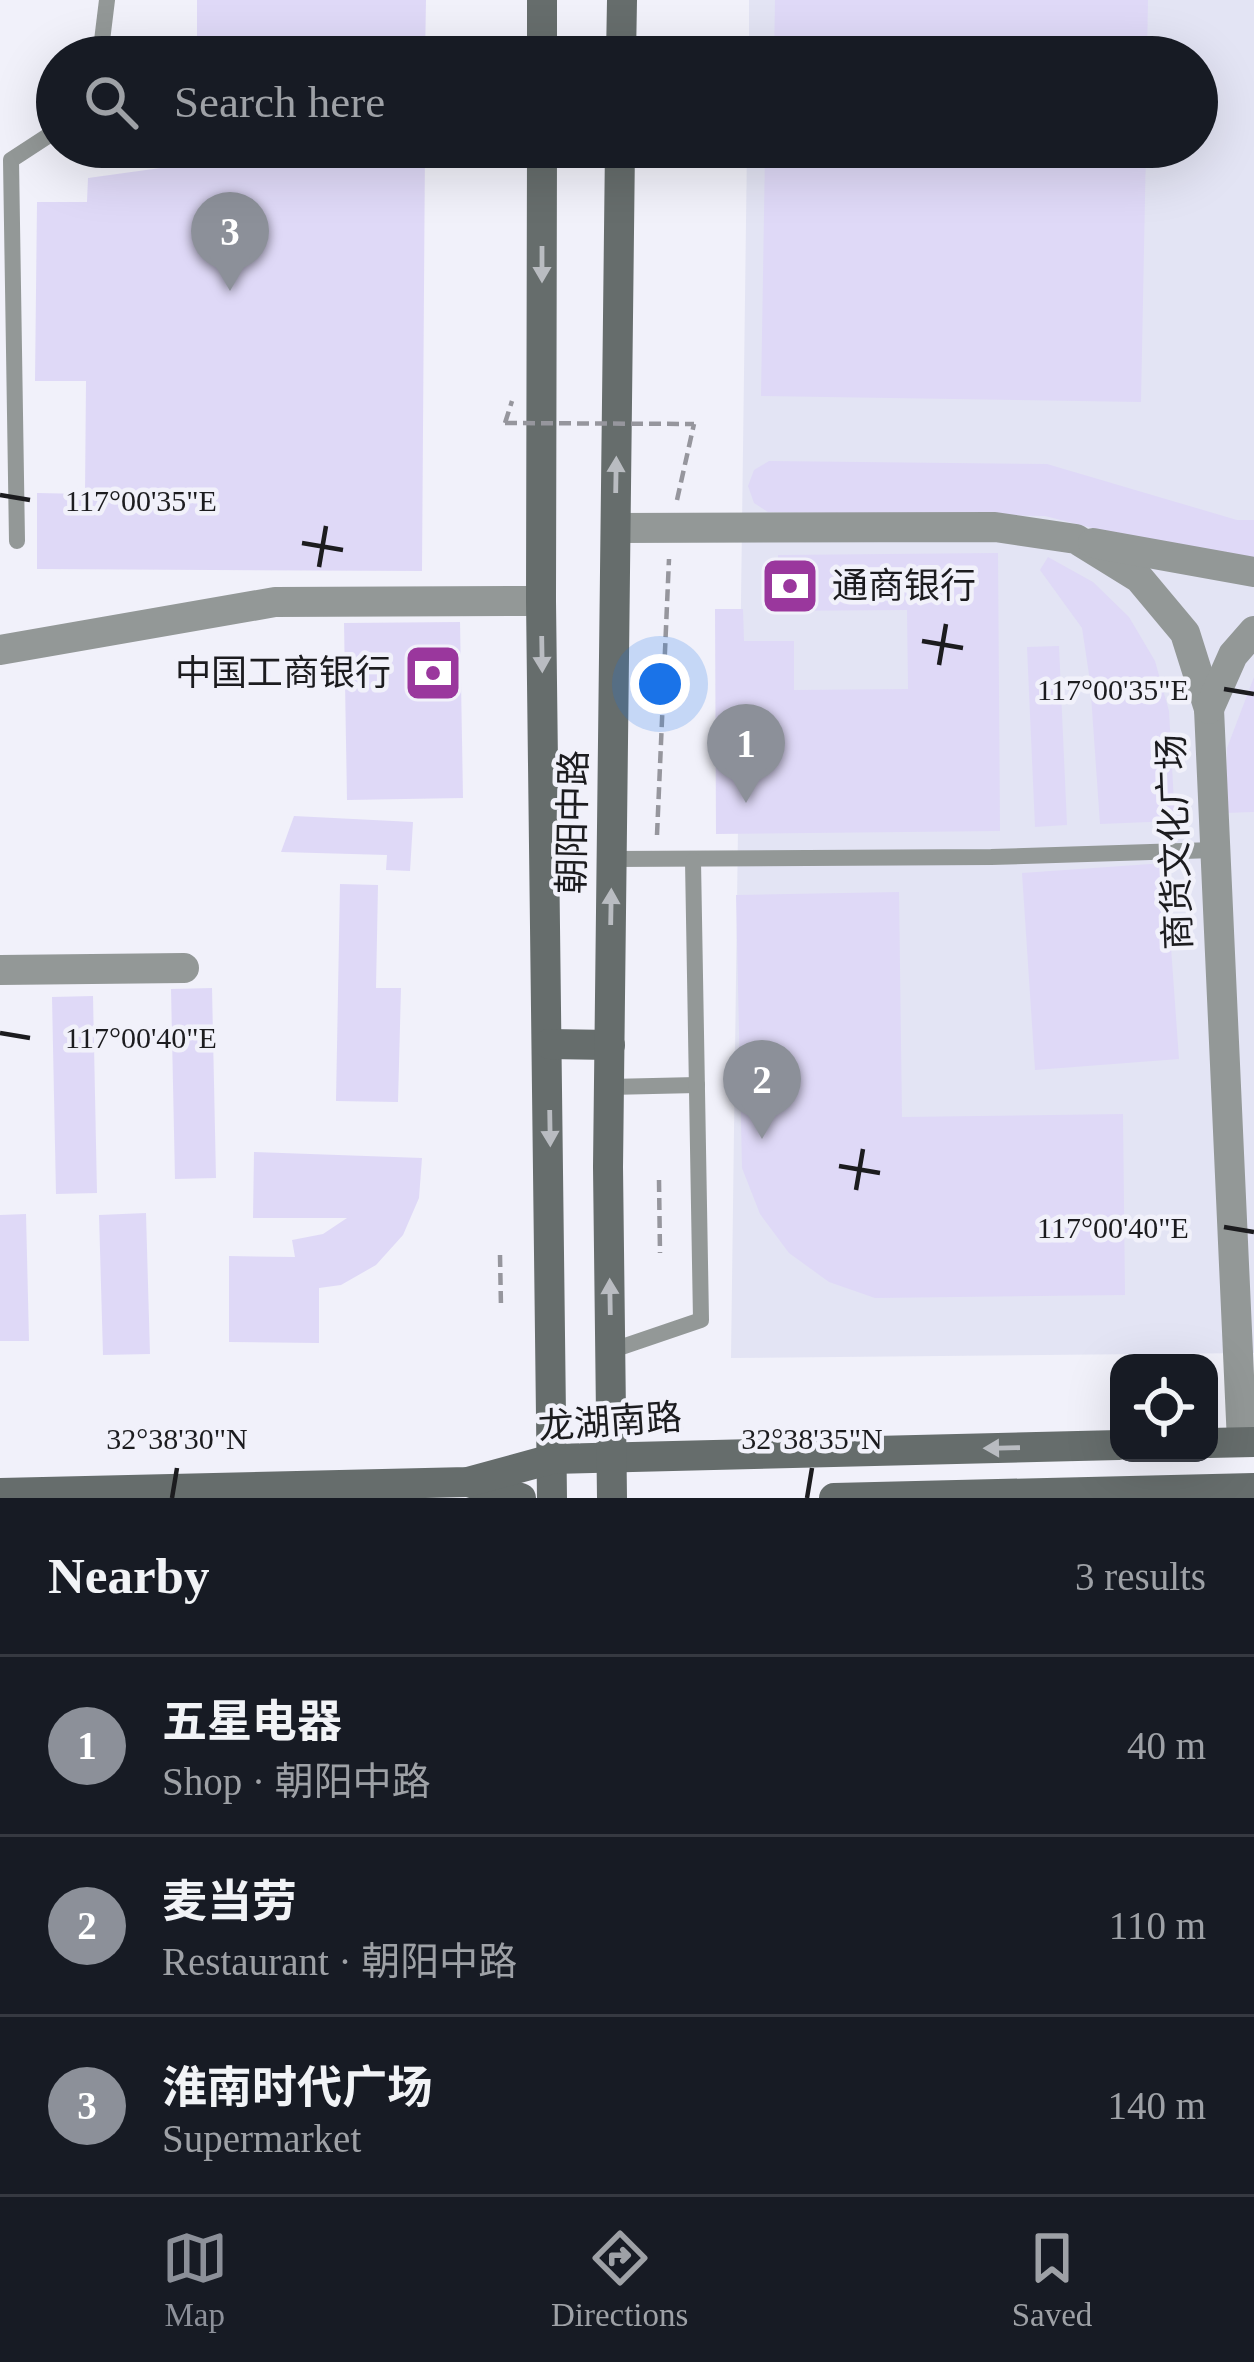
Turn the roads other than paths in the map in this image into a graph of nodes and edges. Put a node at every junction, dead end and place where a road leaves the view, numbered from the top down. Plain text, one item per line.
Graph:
1 (107, 0) edge
2 (542, 0) edge
3 (622, 0) edge
4 (103, 36) edge
5 (542, 36) edge
6 (622, 36) edge
7 (36, 144) edge
8 (542, 168) edge
9 (620, 168) edge
10 (616, 528) junction
11 (1076, 539) junction
12 (17, 541) dead end
13 (1254, 572) edge
14 (542, 601) junction
15 (1254, 631) edge
16 (0, 650) edge
17 (1209, 709) junction
18 (1214, 850) junction
19 (612, 859) junction
20 (693, 861) junction
21 (184, 968) dead end
22 (0, 970) edge
23 (549, 1045) junction
24 (610, 1045) junction
25 (697, 1084) junction
26 (609, 1087) junction
27 (610, 1351) junction
28 (1248, 1442) edge
29 (1218, 1443) edge
30 (1110, 1445) edge
31 (611, 1457) junction
32 (552, 1459) junction
33 (468, 1482) junction
34 (1254, 1488) edge
35 (0, 1493) edge
36 (521, 1498) edge
37 (552, 1498) edge
38 (612, 1498) edge
39 (834, 1498) edge

1 - 4 lane
2 - 5 main road
3 - 6 main road
7 - 12 lane
8 -> 14 main road, 朝阳中路
10 -> 9 main road, 朝阳中路
10 - 11 street, 商货文化广场
10 - 19 main road, 朝阳中路
11 - 13 street
11 - 17 street, 商货文化广场
14 - 16 street
14 -> 23 main road, 朝阳中路
15 - 17 street
17 - 18 street, 商货文化广场
18 - 20 lane
18 - 28 street, 商货文化广场
19 - 20 lane
24 -> 19 main road, 朝阳中路
20 - 25 lane
21 - 22 street
23 - 24 main road
23 -> 32 main road, 朝阳中路
24 - 26 main road, 朝阳中路
25 - 26 lane
25 - 27 lane
27 -> 26 main road, 朝阳中路
27 - 31 main road, 朝阳中路
28 - 29 main road
30 -> 31 main road, 龙湖南路
31 - 32 main road, 龙湖南路
31 - 38 main road, 朝阳中路
32 - 33 main road, 龙湖南路
32 - 37 main road, 朝阳中路
33 - 35 main road, 龙湖南路
33 - 36 main road, 龙湖南路
34 - 39 main road

